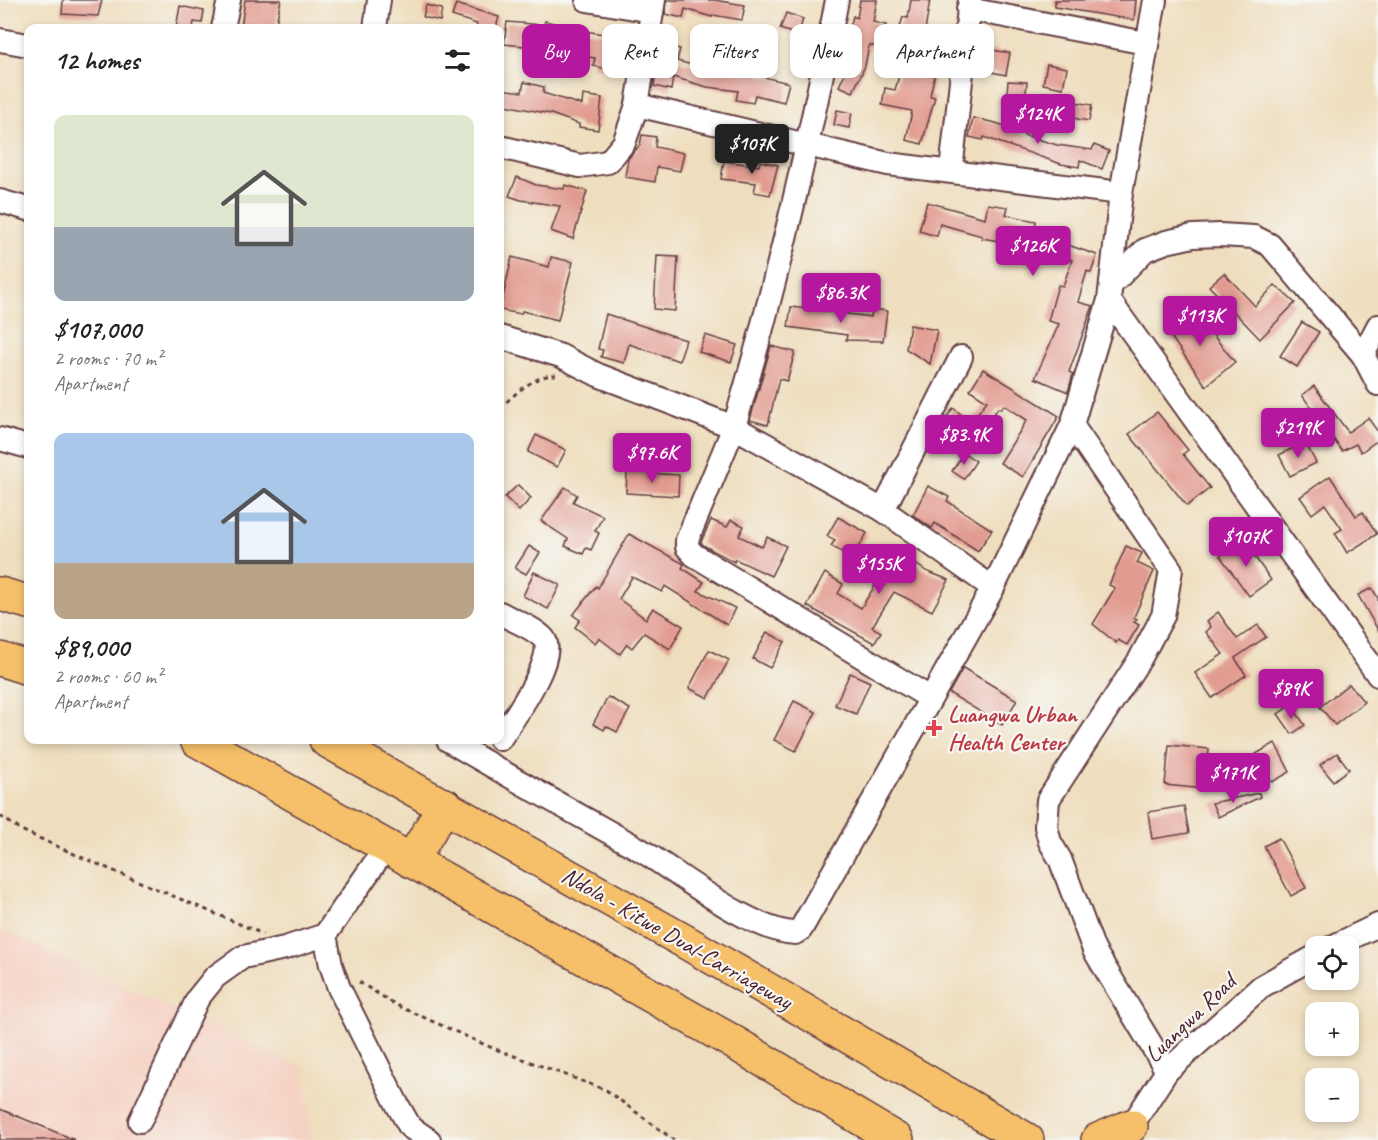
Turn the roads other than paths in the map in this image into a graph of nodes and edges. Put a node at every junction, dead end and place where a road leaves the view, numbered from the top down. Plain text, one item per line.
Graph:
1 (229, 0) edge
2 (380, 0) edge
3 (587, 0) edge
4 (837, 0) edge
5 (1155, 0) edge
6 (969, 4) edge
7 (653, 5) edge
8 (224, 24) edge
9 (376, 24) edge
10 (0, 40) edge
11 (24, 44) edge
12 (1146, 44) junction
13 (637, 105) junction
14 (808, 147) junction
15 (504, 148) edge
16 (951, 171) junction
17 (1121, 194) junction
18 (0, 201) edge
19 (24, 208) edge
20 (1110, 292) junction
21 (1378, 326) edge
22 (504, 338) edge
23 (1363, 356) junction
24 (962, 357) dead end
25 (1378, 384) edge
26 (1072, 425) junction
27 (734, 427) junction
28 (0, 439) edge
29 (24, 446) edge
30 (883, 510) junction
31 (993, 588) junction
32 (0, 594) edge
33 (24, 601) edge
34 (504, 615) edge
35 (0, 658) edge
36 (24, 667) edge
37 (1378, 675) edge
38 (930, 698) junction
39 (504, 731) edge
40 (204, 744) edge
41 (333, 744) edge
42 (455, 744) edge
43 (496, 744) edge
44 (485, 762) junction
45 (445, 805) junction
46 (399, 854) junction
47 (1378, 925) edge
48 (325, 935) junction
49 (1355, 936) edge
50 (1305, 963) edge
51 (1167, 1071) junction
52 (140, 1121) dead end
53 (1127, 1135) edge
54 (429, 1140) edge
55 (897, 1140) edge
56 (1027, 1140) edge
57 (1098, 1140) edge

1 - 8 street
2 - 9 street
3 - 7 street
4 - 14 street
5 - 12 street
6 - 12 street
6 - 16 street
7 - 13 street
10 - 11 street
12 - 17 street
13 - 14 street
13 - 15 street
14 - 16 street
14 - 27 street
16 - 17 street
17 - 20 street
18 - 19 street
20 - 23 street
20 - 26 street
20 - 37 street
21 - 23 street
22 - 27 street
23 - 25 street
24 - 30 street
26 - 31 street
26 - 51 street
27 - 30 street
27 - 38 street
28 - 29 street
30 - 31 street
31 - 38 street
32 - 33 highway
34 - 39 street
35 - 36 highway
38 - 44 street
40 - 46 highway
41 - 45 highway, Ndola - Kitwe Dual-Carriageway
42 - 44 street
43 - 44 street
45 - 46 highway
45 - 56 highway, Ndola - Kitwe Dual-Carriageway
46 - 48 street
46 - 55 highway
47 - 49 street
48 - 52 street
48 - 54 street
50 - 51 street, Luangwa Road
51 - 53 street, Luangwa Road
53 - 57 highway

